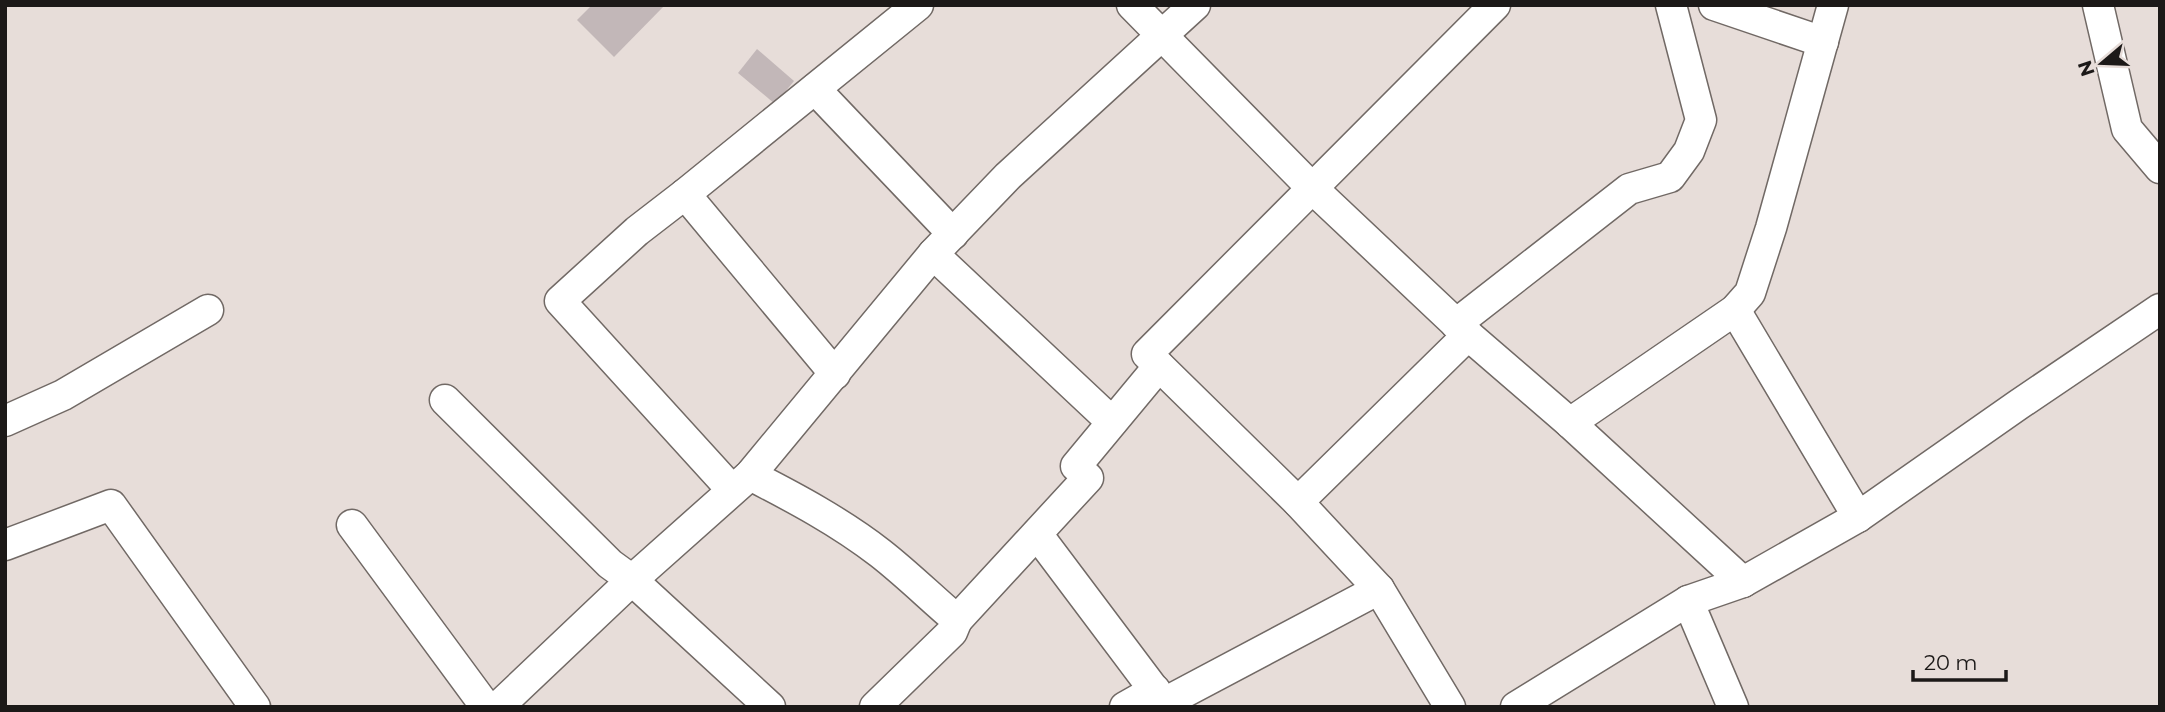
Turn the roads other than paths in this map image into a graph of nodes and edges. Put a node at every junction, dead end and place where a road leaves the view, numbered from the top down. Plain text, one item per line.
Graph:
1 (918, 5) edge
2 (1132, 5) edge
3 (1195, 5) edge
4 (1495, 5) edge
5 (1671, 5) edge
6 (1714, 5) edge
7 (1833, 5) edge
8 (2098, 5) edge
9 (1161, 36) junction
10 (1823, 42) junction
11 (815, 89) junction
12 (2160, 168) edge
13 (1312, 188) junction
14 (685, 194) junction
15 (943, 244) junction
16 (2160, 309) edge
17 (208, 310) dead end
18 (1735, 310) junction
19 (1462, 330) junction
20 (1159, 366) junction
21 (835, 374) junction
22 (445, 400) dead end
23 (5, 421) edge
24 (1112, 422) junction
25 (1570, 423) junction
26 (741, 483) junction
27 (1298, 502) junction
28 (1857, 517) junction
29 (352, 525) dead end
30 (1037, 534) junction
31 (5, 545) edge
32 (632, 580) junction
33 (1743, 582) junction
34 (1379, 589) junction
35 (1688, 601) junction
36 (957, 620) junction
37 (1162, 700) edge
38 (248, 705) edge
39 (767, 706) edge
40 (486, 707) edge
41 (498, 707) edge
42 (875, 707) edge
43 (1125, 707) edge
44 (1450, 707) edge
45 (1516, 707) edge
46 (1733, 707) edge

1 - 11 street
2 - 9 street
3 - 9 street
4 - 13 street
5 - 19 street
6 - 10 street
7 - 10 street
8 - 12 street
9 - 13 street
9 - 15 street
10 - 18 street
11 - 14 street
11 - 15 street
13 - 19 street
13 - 20 street
14 - 21 street
14 - 26 street
15 - 21 street
15 - 24 street
16 - 28 street
17 - 23 street
18 - 25 street
18 - 28 street
19 - 25 street
19 - 27 street
20 - 24 street
20 - 27 street
21 - 26 street
22 - 32 street
24 - 30 street
25 - 33 street
26 - 32 street
26 - 36 street
27 - 34 street
28 - 33 street
29 - 40 street
30 - 36 street
30 - 37 street
31 - 38 street
32 - 39 street
32 - 41 street
33 - 35 street
34 - 37 street
34 - 44 street
35 - 45 street
35 - 46 street
36 - 42 street
37 - 43 street

